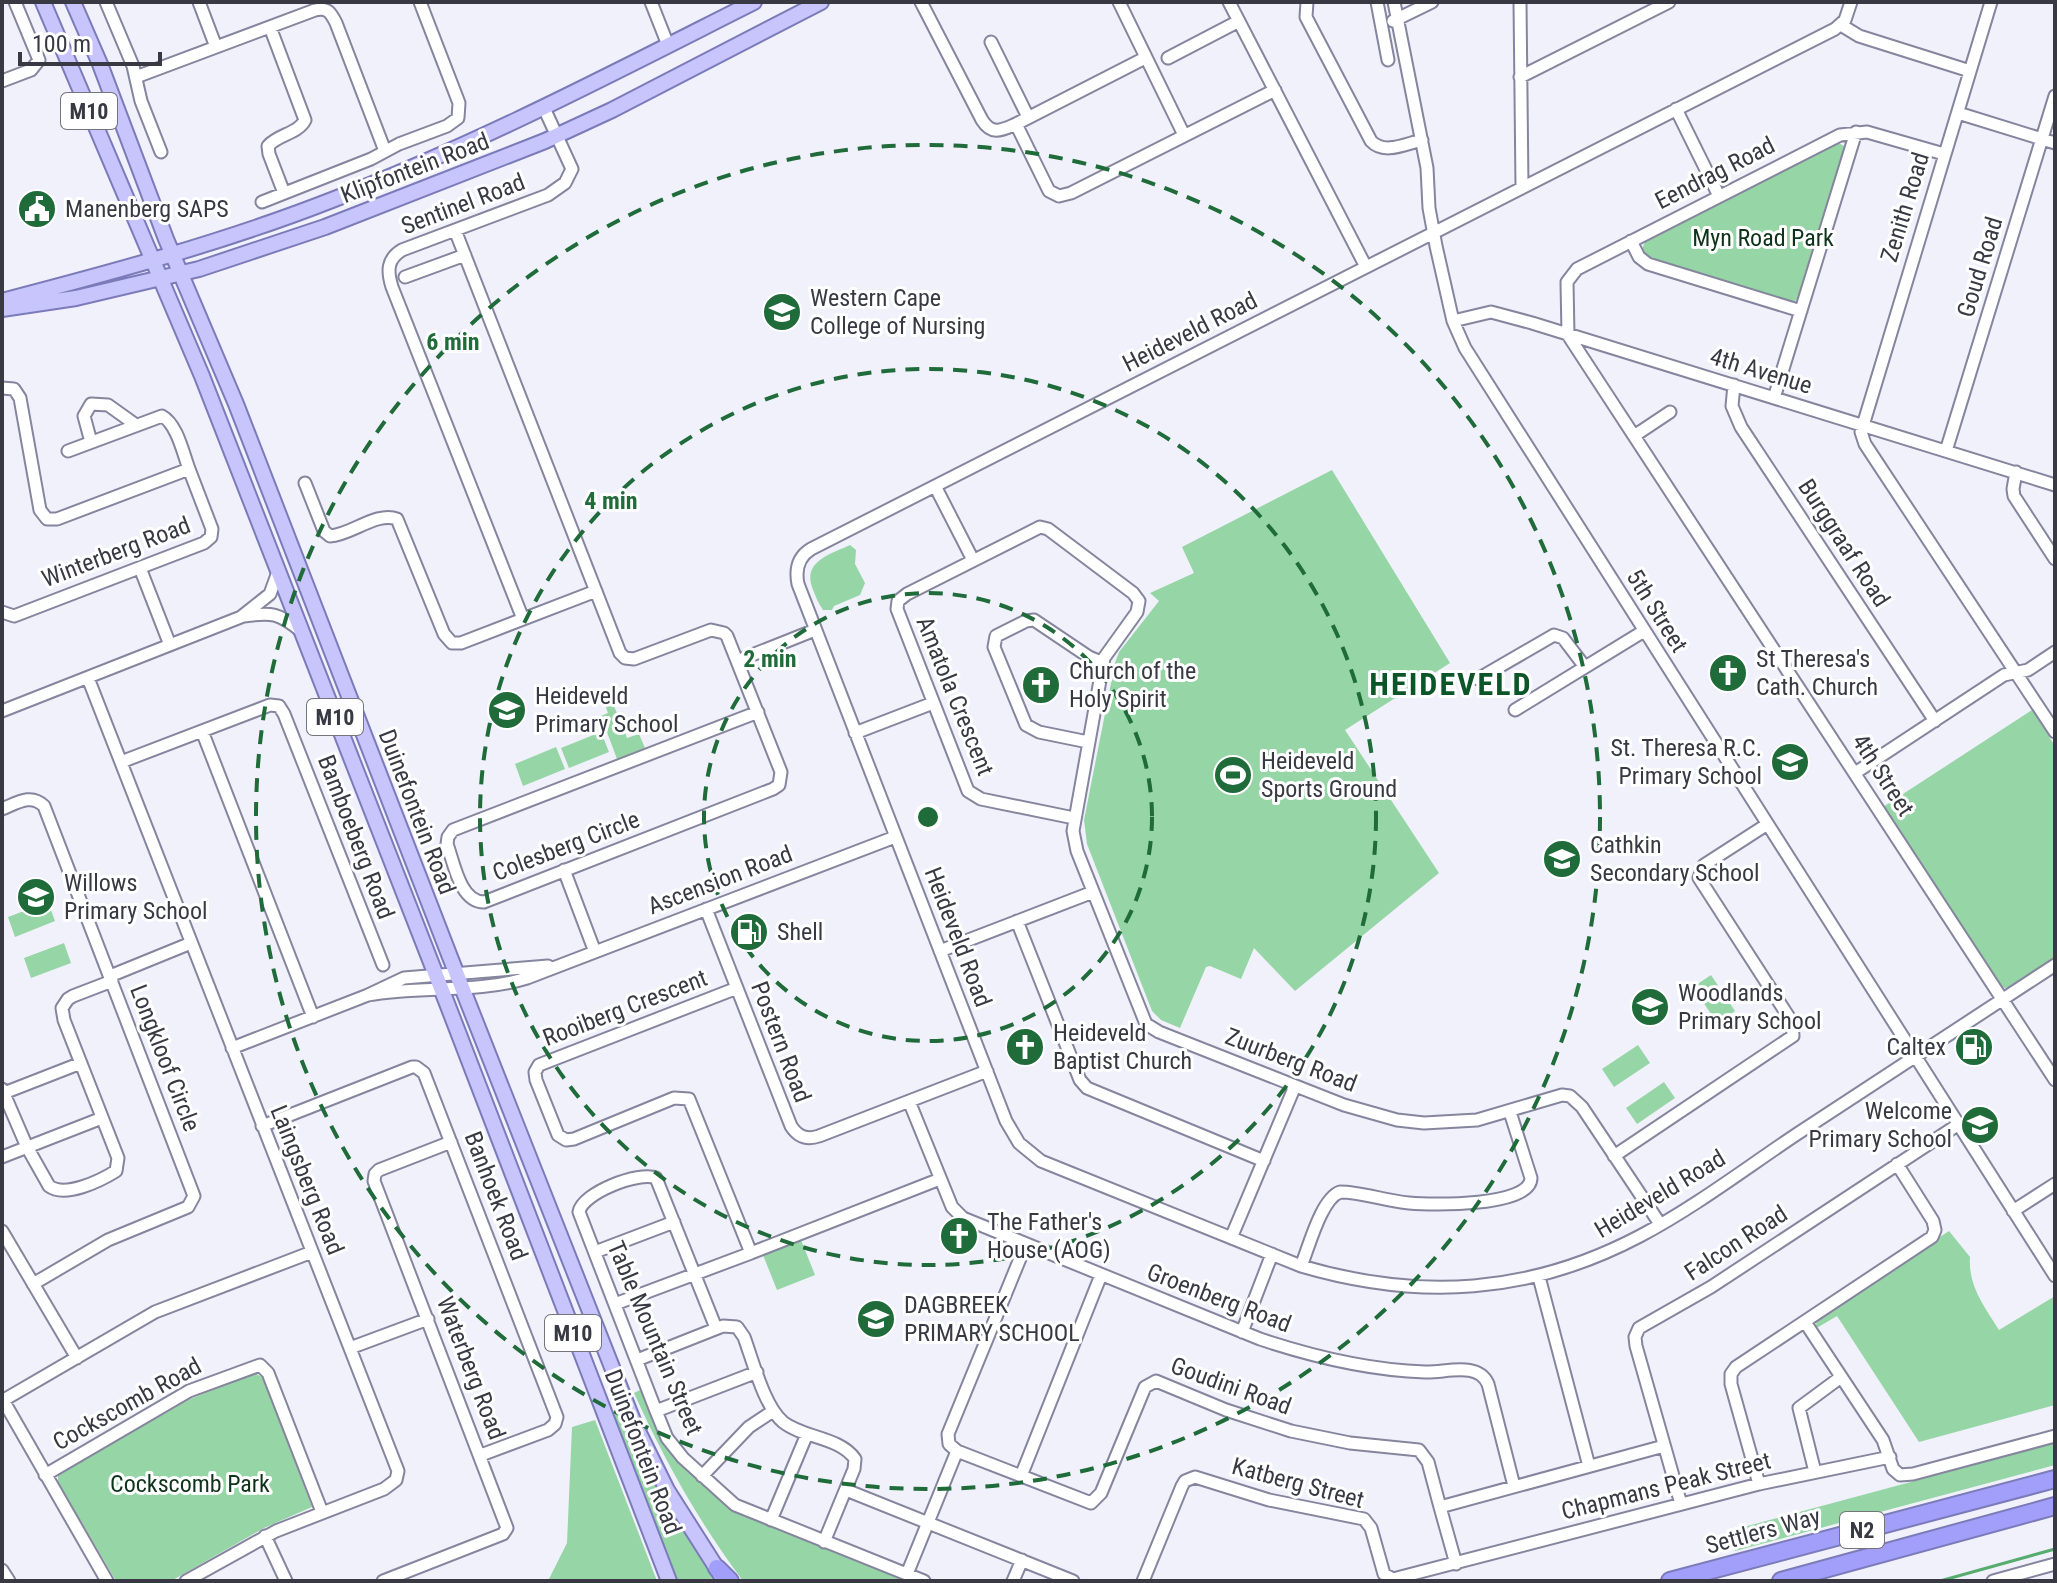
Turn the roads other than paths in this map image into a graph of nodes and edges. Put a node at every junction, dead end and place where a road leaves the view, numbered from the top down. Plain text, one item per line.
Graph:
1 (15, 2) edge
2 (43, 2) edge
3 (73, 2) edge
4 (106, 2) edge
5 (199, 2) edge
6 (420, 2) edge
7 (651, 2) edge
8 (754, 2) edge
9 (821, 2) edge
10 (921, 2) edge
11 (1119, 2) edge
12 (1229, 2) edge
13 (1307, 2) edge
14 (1377, 2) edge
15 (1394, 2) edge
16 (1432, 2) edge
17 (1520, 2) edge
18 (1669, 2) edge
19 (1851, 2) edge
20 (1991, 2) edge
21 (1397, 20) junction
22 (1239, 21) junction
23 (1381, 24) junction
24 (1841, 25) junction
25 (270, 27) junction
26 (991, 42) dead end
27 (668, 45) junction
28 (216, 47) junction
29 (1145, 58) junction
30 (1168, 58) dead end
31 (1388, 60) dead end
32 (1970, 71) junction
33 (136, 77) junction
34 (1520, 77) junction
35 (2, 81) edge
36 (1275, 90) junction
37 (2055, 96) edge
38 (544, 108) junction
39 (1676, 109) junction
40 (1958, 113) junction
41 (1028, 117) junction
42 (1016, 124) junction
43 (1856, 132) junction
44 (556, 135) junction
45 (1184, 135) junction
46 (2042, 139) junction
47 (1422, 140) junction
48 (2055, 143) edge
49 (385, 151) junction
50 (161, 152) dead end
51 (1944, 154) junction
52 (1522, 187) junction
53 (284, 193) junction
54 (1719, 196) junction
55 (262, 202) dead end
56 (455, 230) junction
57 (1434, 232) junction
58 (1631, 241) junction
59 (172, 253) junction
60 (465, 255) junction
61 (152, 260) junction
62 (1366, 267) junction
63 (181, 273) junction
64 (405, 277) dead end
65 (160, 279) junction
66 (2, 301) edge
67 (2, 309) edge
68 (1801, 311) junction
69 (1453, 321) junction
70 (1568, 335) junction
71 (1734, 385) junction
72 (2, 388) edge
73 (1774, 398) junction
74 (1670, 412) dead end
75 (136, 425) junction
76 (1862, 425) junction
77 (1634, 436) junction
78 (91, 442) junction
79 (68, 451) dead end
80 (1946, 451) junction
81 (189, 469) junction
82 (2016, 472) junction
83 (305, 483) dead end
84 (2055, 485) edge
85 (935, 486) junction
86 (2055, 559) edge
87 (973, 560) junction
88 (140, 568) junction
89 (278, 572) junction
90 (596, 591) junction
91 (1139, 601) joint
92 (2, 612) edge
93 (241, 617) junction
94 (523, 619) junction
95 (815, 630) junction
96 (1644, 631) junction
97 (301, 632) junction
98 (170, 645) junction
99 (2055, 652) edge
100 (737, 661) junction
101 (1103, 663) junction
102 (1585, 667) junction
103 (2016, 672) junction
104 (88, 678) junction
105 (1478, 679) dead end
106 (933, 703) junction
107 (1515, 710) dead end
108 (2, 711) edge
109 (758, 712) junction
110 (1935, 721) junction
111 (202, 731) junction
112 (2055, 732) edge
113 (855, 733) junction
114 (1088, 742) junction
115 (121, 762) junction
116 (1855, 773) junction
117 (2, 809) edge
118 (1074, 818) junction
119 (1766, 825) junction
120 (895, 837) junction
121 (564, 870) junction
122 (1093, 892) junction
123 (706, 909) junction
124 (1017, 921) junction
125 (191, 943) junction
126 (940, 951) junction
127 (595, 952) junction
128 (383, 965) dead end
129 (561, 965) junction
130 (2055, 965) edge
131 (455, 972) junction
132 (436, 974) junction
133 (111, 979) junction
134 (737, 988) junction
135 (462, 989) junction
136 (442, 990) junction
137 (368, 995) junction
138 (2003, 999) junction
139 (313, 1017) junction
140 (232, 1048) junction
141 (1915, 1057) junction
142 (81, 1063) junction
143 (987, 1071) junction
144 (2055, 1080) edge
145 (1295, 1086) junction
146 (3, 1091) edge
147 (909, 1101) junction
148 (1510, 1112) junction
149 (102, 1118) junction
150 (1959, 1124) junction
151 (262, 1126) junction
152 (451, 1142) junction
153 (27, 1147) junction
154 (1614, 1156) junction
155 (2, 1157) edge
156 (1264, 1161) junction
157 (1897, 1164) junction
158 (940, 1179) junction
159 (2055, 1184) edge
160 (2013, 1211) junction
161 (674, 1222) junction
162 (1660, 1224) junction
163 (2, 1231) edge
164 (1231, 1238) junction
165 (1026, 1244) junction
166 (312, 1252) junction
167 (595, 1252) junction
168 (751, 1253) junction
169 (1272, 1254) junction
170 (1301, 1266) junction
171 (695, 1273) junction
172 (1101, 1275) junction
173 (2055, 1276) edge
174 (1539, 1277) junction
175 (33, 1284) junction
176 (615, 1304) junction
177 (428, 1319) junction
178 (1805, 1322) junction
179 (716, 1328) junction
180 (1242, 1332) junction
181 (350, 1348) junction
182 (77, 1358) junction
183 (637, 1360) junction
184 (757, 1372) junction
185 (1841, 1377) junction
186 (2, 1400) edge
187 (656, 1411) junction
188 (773, 1411) junction
189 (807, 1434) junction
190 (2055, 1436) edge
191 (1664, 1446) junction
192 (957, 1451) junction
193 (481, 1455) junction
194 (1890, 1457) junction
195 (1589, 1466) junction
196 (1815, 1472) junction
197 (45, 1475) junction
198 (702, 1476) junction
199 (1021, 1476) junction
200 (2055, 1479) edge
201 (1759, 1484) junction
202 (1514, 1486) junction
203 (846, 1490) junction
204 (1681, 1504) junction
205 (2055, 1506) edge
206 (1440, 1507) junction
207 (322, 1512) junction
208 (771, 1520) junction
209 (928, 1524) junction
210 (265, 1536) junction
211 (824, 1542) junction
212 (1022, 1560) junction
213 (1456, 1564) junction
214 (2055, 1564) edge
215 (2, 1570) edge
216 (907, 1574) junction
217 (724, 1577) edge
218 (9, 1581) edge
219 (107, 1581) edge
220 (186, 1581) edge
221 (286, 1581) edge
222 (383, 1581) edge
223 (669, 1581) edge
224 (924, 1581) edge
225 (1013, 1581) edge
226 (1073, 1581) edge
227 (1143, 1581) edge
228 (1670, 1581) edge
229 (1781, 1581) edge
230 (1993, 1581) edge

1 - 35 street
2 - 61 main road, Duinefontein Road / M10
3 - 59 main road, Duinefontein Road / M10
4 - 33 street
5 - 28 street
6 - 49 street
7 - 27 street
8 - 27 main road, Klipfontein Road
9 - 44 main road, Klipfontein Road
10 - 42 street
11 - 29 street
12 - 22 street
13 - 47 street
14 - 23 street
15 - 21 street, 5th Street
16 - 21 street
17 - 34 street
18 - 34 street
19 - 24 street
20 - 32 street, Zenith Road
21 - 23 street
21 - 47 street, 5th Street
22 - 30 street
22 - 36 street
23 - 31 street
24 - 32 street
24 - 39 street, Heideveld Road
25 - 28 street
25 - 49 street
25 - 53 street
26 - 41 street
27 - 38 main road, Klipfontein Road
28 - 33 street
29 - 41 street
29 - 45 street
32 - 40 street, Zenith Road
33 - 50 street
34 - 52 street
36 - 45 street
36 - 62 street
37 - 46 street, Goud Road
38 - 44 street, Sentinel Road
38 - 59 main road, Klipfontein Road
39 - 52 street, Heideveld Road
39 - 54 street
40 - 46 street
40 - 51 street, Zenith Road
41 - 42 street
42 - 45 street
43 - 51 street
43 - 54 street, Eendrag Road
43 - 68 street
44 - 56 street, Sentinel Road
44 - 63 main road, Klipfontein Road
46 - 48 street
46 - 80 street, Goud Road
47 - 57 street, 5th Street
49 - 53 street
51 - 76 street, Zenith Road
52 - 57 street, Heideveld Road
53 - 55 street
54 - 58 street, Eendrag Road
56 - 60 street
56 - 94 street, Sentinel Road
57 - 62 street, Heideveld Road
57 - 69 street, 5th Street
58 - 68 street
58 - 70 street, Eendrag Road
59 - 61 main road, Klipfontein Road
59 - 63 main road, Duinefontein Road / M10
60 - 64 street
60 - 90 street
61 - 65 main road, Duinefontein Road / M10
61 - 66 main road, Klipfontein Road
62 - 85 street, Heideveld Road
63 - 65 main road, Klipfontein Road
63 - 131 main road, Duinefontein Road / M10
65 - 67 main road, Klipfontein Road
65 - 89 main road, Duinefontein Road / M10
68 - 73 street
69 - 70 street, 4th Avenue
69 - 96 street, 5th Street
70 - 71 street, 4th Avenue
70 - 77 street, 4th Street
71 - 73 street, 4th Avenue
71 - 110 street, Burggraaf Road
72 - 81 street
73 - 76 street, 4th Avenue
74 - 77 street
75 - 78 street
75 - 78 street
75 - 81 street
76 - 80 street, 4th Avenue
76 - 103 street
77 - 116 street, 4th Street
78 - 79 street
80 - 82 street, 4th Avenue
81 - 88 street, Winterberg Road
82 - 84 street, 4th Avenue
82 - 86 street
83 - 94 street
85 - 87 street
85 - 95 street, Heideveld Road
87 - 91 street, Amatola Crescent
87 - 106 street, Amatola Crescent
88 - 92 street, Winterberg Road
88 - 98 street
89 - 93 street
89 - 97 main road, Duinefontein Road / M10
90 - 94 street
90 - 100 street
91 - 101 street, Zuurberg Road
93 - 97 street
93 - 98 street
95 - 100 street
95 - 113 street, Heideveld Road
96 - 102 street
96 - 119 street, 5th Street
97 - 132 main road, Duinefontein Road / M10
98 - 104 street
99 - 103 street
100 - 109 street
101 - 114 street, Zuurberg Road
101 - 114 street
102 - 105 street
102 - 107 street
103 - 110 street
103 - 112 street
104 - 108 street
104 - 115 street, Laingsberg Road
106 - 113 street
106 - 118 street, Amatola Crescent
109 - 121 street, Colesberg Circle
109 - 121 street, Colesberg Circle
110 - 116 street
111 - 115 street, Bamboeberg Road
111 - 128 street, Bamboeberg Road
111 - 139 street
113 - 120 street, Heideveld Road
114 - 118 street, Zuurberg Road
115 - 125 street, Laingsberg Road
116 - 138 street, 4th Street
117 - 133 street, Longkloof Circle
118 - 122 street, Zuurberg Road
119 - 141 street, 5th Street
119 - 154 street
120 - 123 street, Ascension Road
120 - 126 street, Heideveld Road
121 - 127 street
122 - 124 street
122 - 145 street, Zuurberg Road
123 - 127 street, Ascension Road
123 - 134 street, Postern Road
124 - 126 street
124 - 156 street
125 - 133 street
125 - 140 street, Laingsberg Road
126 - 143 street, Heideveld Road
127 - 129 street, Ascension Road
129 - 131 street, Ascension Road
129 - 135 street, Ascension Road
130 - 138 street, Heideveld Road
131 - 132 street, Ascension Road
131 - 135 main road, Duinefontein Road / M10
132 - 136 main road, Duinefontein Road / M10
132 - 137 street, Ascension Road
133 - 142 street
133 - 175 street, Longkloof Circle
134 - 147 street, Postern Road
134 - 168 street, Rooiberg Crescent
135 - 136 street, Ascension Road
135 - 217 main road, Duinefontein Road / M10
136 - 137 street, Ascension Road
136 - 223 main road, Duinefontein Road / M10
137 - 139 street
138 - 141 street, Heideveld Road
138 - 144 street, 4th Street
139 - 140 street
140 - 151 street, Laingsberg Road
141 - 150 street, 5th Street
141 - 162 street, Heideveld Road
142 - 146 street
142 - 149 street
143 - 147 street, Postern Road
143 - 164 street, Heideveld Road
145 - 148 street, Zuurberg Road
145 - 156 street
146 - 153 street
147 - 158 street, Groenberg Road
148 - 154 street, Zuurberg Road
148 - 170 street
149 - 153 street
149 - 153 street
150 - 157 street, Falcon Road
150 - 160 street, 5th Street
151 - 152 street, Banhoek Road
151 - 166 street, Laingsberg Road
152 - 177 street, Waterberg Road
152 - 193 street, Banhoek Road
153 - 155 street
154 - 162 street, Zuurberg Road
156 - 164 street
157 - 178 street
157 - 191 street, Falcon Road
158 - 165 street, Groenberg Road
158 - 168 street
159 - 160 street
160 - 173 street, 5th Street
161 - 167 street
161 - 167 street, Table Mountain Street
161 - 171 street
162 - 174 street, Heideveld Road
163 - 175 street
164 - 169 street, Heideveld Road
165 - 172 street, Groenberg Road
165 - 192 street
166 - 181 street, Laingsberg Road
166 - 182 street
167 - 176 street, Table Mountain Street
168 - 171 street
169 - 170 street, Heideveld Road
169 - 180 street
170 - 174 street, Heideveld Road
171 - 176 street
171 - 179 street
172 - 180 street, Groenberg Road
172 - 199 street
174 - 195 street
175 - 182 street
176 - 183 street, Table Mountain Street
177 - 181 street
177 - 193 street, Waterberg Road
178 - 185 street
178 - 201 street
179 - 183 street
179 - 184 street
180 - 202 street, Groenberg Road
181 - 207 street, Laingsberg Road
182 - 186 street
183 - 187 street, Table Mountain Street
184 - 187 street
184 - 188 street
185 - 194 street
185 - 196 street
186 - 197 street
187 - 198 street, Table Mountain Street
188 - 189 street
188 - 198 street
189 - 203 street
189 - 208 street
190 - 194 street
191 - 195 street
191 - 204 street
192 - 199 street, Goudini Road
192 - 209 street
193 - 222 street, Waterberg Road
194 - 196 street, Chapmans Peak Street
195 - 202 street
196 - 201 street, Chapmans Peak Street
197 - 207 street, Cockscomb Road
197 - 219 street
198 - 208 street, Table Mountain Street
199 - 206 street, Goudini Road
200 - 228 highway, Settlers Way / N2
201 - 204 street, Chapmans Peak Street
202 - 206 street
203 - 209 street
203 - 211 street
204 - 213 street, Chapmans Peak Street
205 - 229 highway, N2
206 - 213 street
207 - 210 street, Laingsberg Road
208 - 211 street, Table Mountain Street
209 - 212 street
209 - 216 street
210 - 220 street, Laingsberg Road
210 - 221 street
211 - 216 street, Table Mountain Street
212 - 225 street
212 - 226 street
213 - 227 street, Katberg Street
214 - 230 street
215 - 218 street
216 - 224 street, Table Mountain Street

